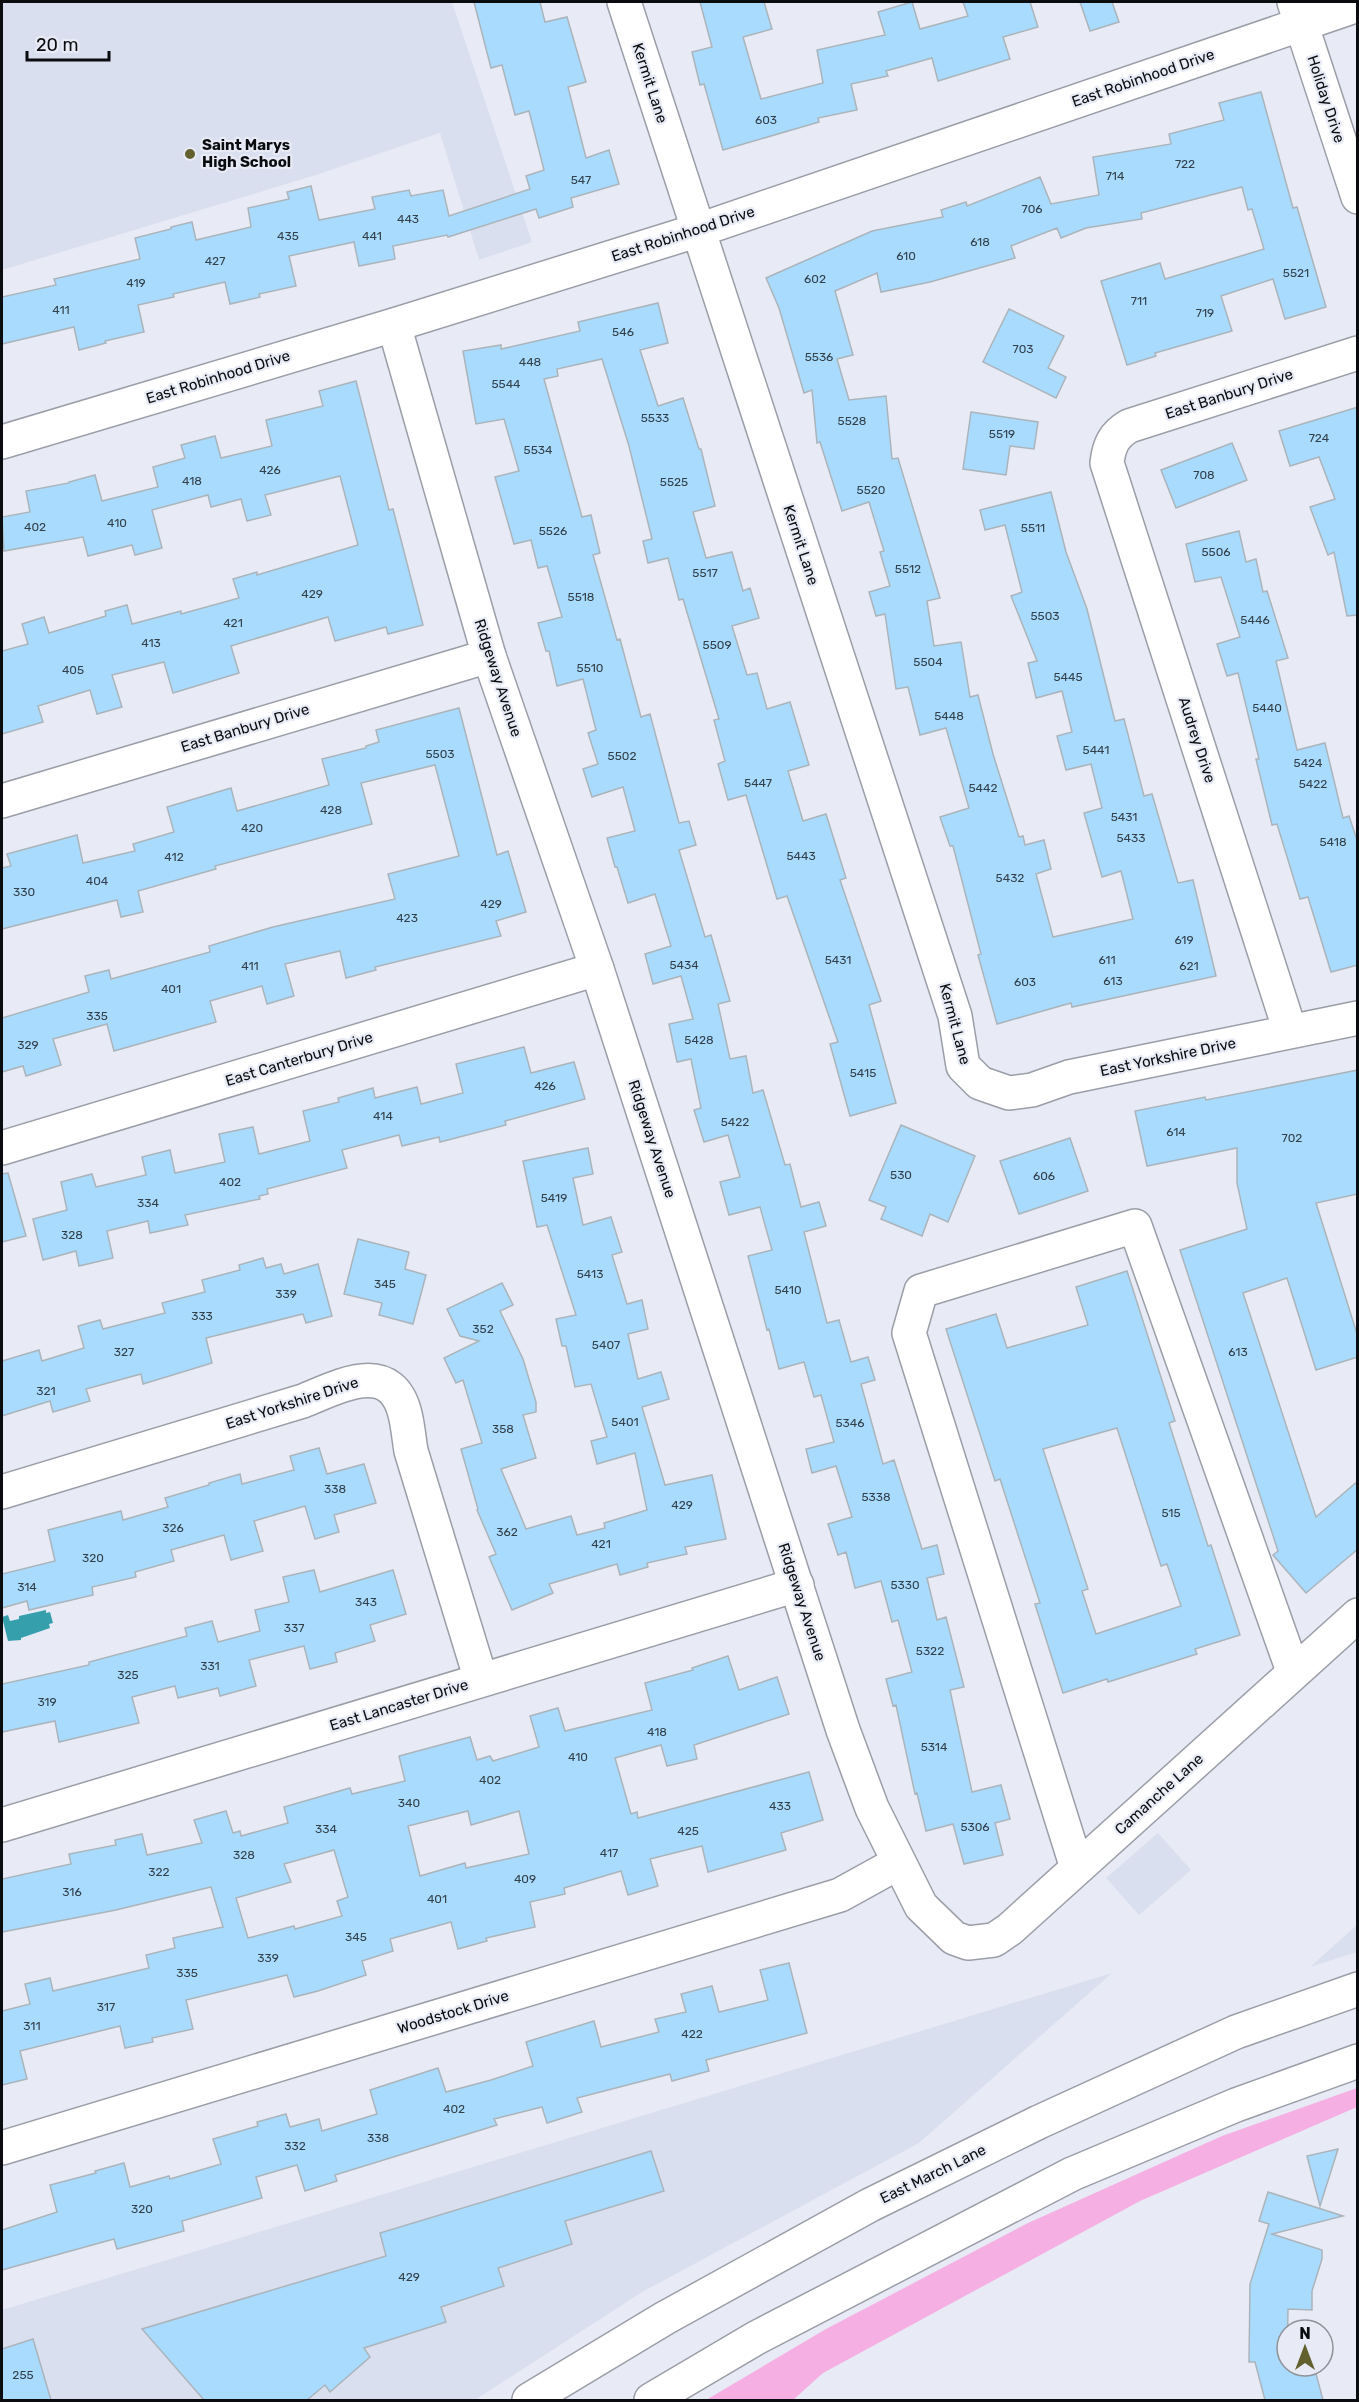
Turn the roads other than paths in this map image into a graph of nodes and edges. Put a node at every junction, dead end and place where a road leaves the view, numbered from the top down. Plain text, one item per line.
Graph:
1 (624, 2) edge
2 (1358, 5) edge
3 (1298, 13) edge
4 (1358, 197) edge
5 (699, 230) junction
6 (394, 325) junction
7 (1358, 353) edge
8 (2, 442) edge
9 (1109, 448) joint
10 (489, 656) junction
11 (2, 801) edge
12 (597, 969) junction
13 (1358, 1018) edge
14 (1290, 1031) junction
15 (980, 1083) joint
16 (2, 1148) edge
17 (2, 1492) edge
18 (797, 1585) junction
19 (1358, 1615) edge
20 (1293, 1671) junction
21 (481, 1680) junction
22 (2, 1825) edge
23 (898, 1863) junction
24 (1077, 1868) junction
25 (951, 1935) joint
26 (1358, 1989) edge
27 (1358, 2061) edge
28 (2, 2148) edge
29 (530, 2400) edge
30 (651, 2400) edge

1 - 5 street, Kermit Lane
2 - 3 street, East Robinhood Drive
3 - 4 street, Holiday Drive
3 - 5 street, East Robinhood Drive
5 - 6 street, East Robinhood Drive
5 - 15 street, Kermit Lane
6 - 8 street, East Robinhood Drive
6 - 10 street, Ridgeway Avenue
7 - 9 street, East Banbury Drive
9 - 14 street, Audrey Drive
10 - 11 street, East Banbury Drive
10 - 12 street, Ridgeway Avenue
12 - 16 street, East Canterbury Drive
12 - 18 street, Ridgeway Avenue
13 - 14 street, East Yorkshire Drive
14 - 15 street, East Yorkshire Drive
17 - 21 street, East Yorkshire Drive
18 - 21 street, East Lancaster Drive
18 - 23 street, Ridgeway Avenue
19 - 20 street, Camanche Lane
20 - 24 street, Camanche Lane
20 - 24 street
21 - 22 street, East Lancaster Drive
23 - 25 street, Ridgeway Avenue
23 - 28 street, Woodstock Drive
24 - 25 street, Camanche Lane
26 - 29 street, East March Lane
27 - 30 street

